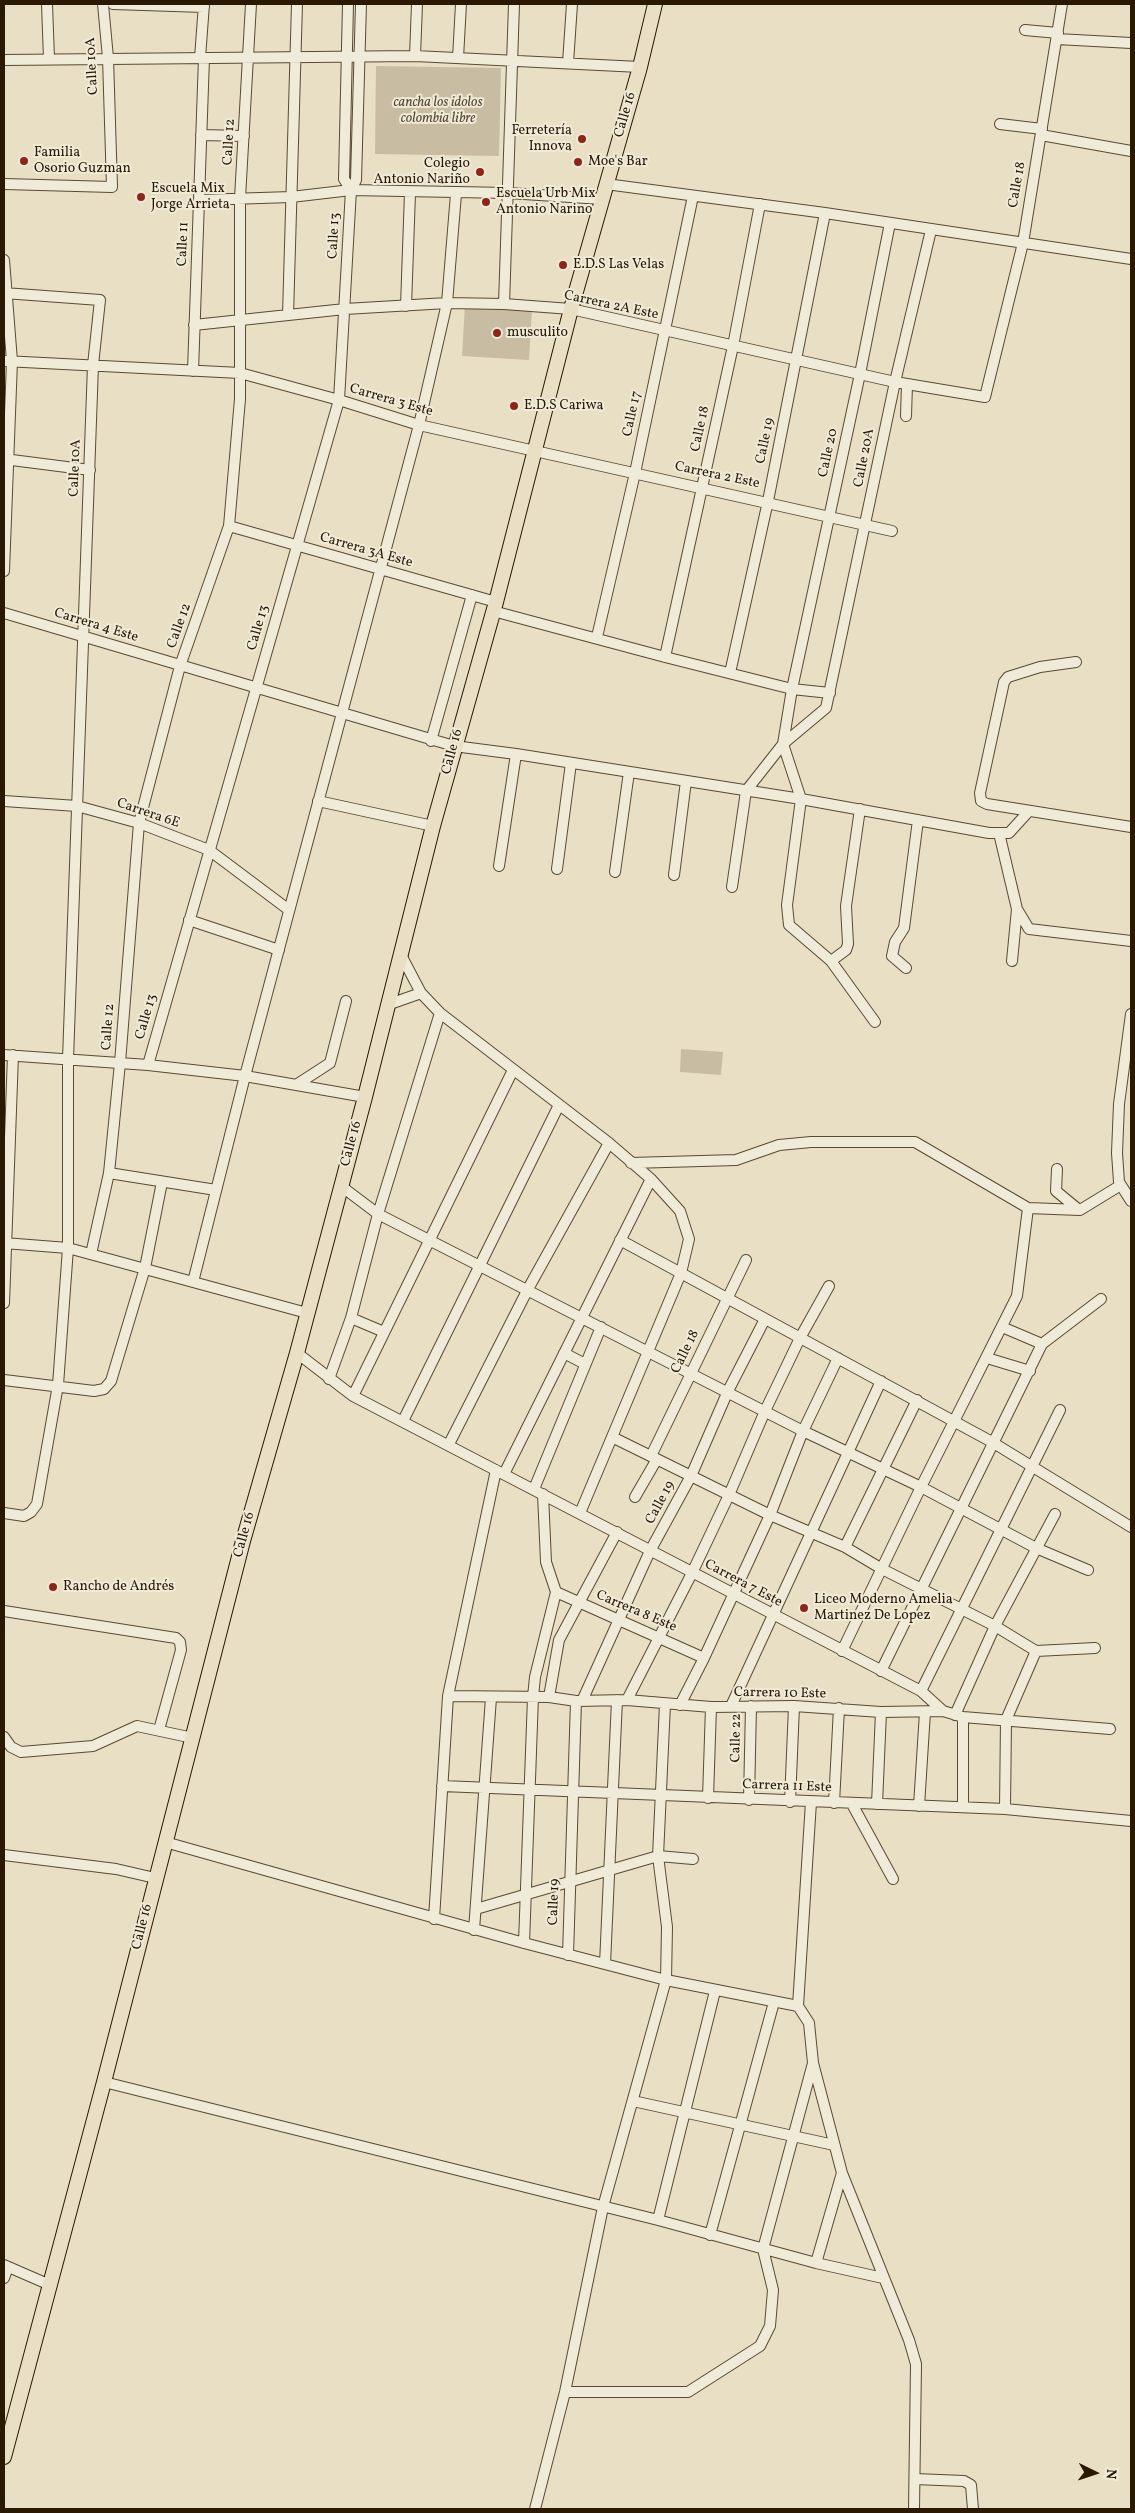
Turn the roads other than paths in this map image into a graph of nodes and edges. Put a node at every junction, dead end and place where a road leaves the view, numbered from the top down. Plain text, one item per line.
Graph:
1 (47, 4) edge
2 (103, 4) edge
3 (113, 4) edge
4 (251, 4) edge
5 (297, 4) edge
6 (348, 4) edge
7 (361, 4) edge
8 (417, 4) edge
9 (461, 4) edge
10 (514, 4) edge
11 (572, 4) edge
12 (654, 4) edge
13 (1062, 4) edge
14 (204, 6) edge
15 (1025, 30) dead end
16 (1057, 36) junction
17 (1131, 43) edge
18 (345, 56) junction
19 (360, 56) junction
20 (415, 56) junction
21 (295, 57) junction
22 (108, 58) junction
23 (202, 58) junction
24 (248, 58) junction
25 (458, 58) junction
26 (49, 59) junction
27 (4, 60) edge
28 (513, 61) junction
29 (568, 63) junction
30 (640, 67) junction
31 (1000, 124) dead end
32 (1041, 132) junction
33 (201, 135) junction
34 (244, 136) junction
35 (1131, 151) edge
36 (4, 184) edge
37 (606, 184) junction
38 (351, 190) junction
39 (410, 193) junction
40 (508, 193) junction
41 (456, 194) junction
42 (693, 196) junction
43 (291, 197) junction
44 (240, 198) junction
45 (602, 199) junction
46 (199, 200) junction
47 (760, 204) junction
48 (825, 213) junction
49 (890, 223) junction
50 (930, 230) junction
51 (1022, 243) junction
52 (1131, 259) edge
53 (4, 260) edge
54 (5, 293) edge
55 (447, 303) junction
56 (504, 304) junction
57 (406, 306) junction
58 (345, 309) junction
59 (571, 309) junction
60 (288, 316) junction
61 (240, 321) junction
62 (194, 325) junction
63 (664, 331) junction
64 (733, 346) junction
65 (8, 361) edge
66 (796, 361) junction
67 (93, 366) junction
68 (193, 371) junction
69 (240, 373) junction
70 (860, 374) junction
71 (895, 382) junction
72 (907, 384) junction
73 (985, 397) joint
74 (339, 400) junction
75 (906, 416) dead end
76 (419, 425) junction
77 (536, 451) junction
78 (6, 459) edge
79 (90, 470) junction
80 (635, 473) junction
81 (702, 487) junction
82 (768, 502) junction
83 (830, 515) junction
84 (866, 524) junction
85 (229, 526) junction
86 (892, 531) dead end
87 (297, 545) junction
88 (381, 569) junction
89 (4, 571) edge
90 (472, 595) junction
91 (495, 606) junction
92 (4, 613) edge
93 (84, 637) junction
94 (597, 637) junction
95 (665, 658) junction
96 (1076, 662) dead end
97 (180, 666) junction
98 (730, 673) junction
99 (256, 688) junction
100 (792, 689) junction
101 (830, 693) junction
102 (342, 714) junction
103 (431, 741) junction
104 (783, 744) junction
105 (454, 746) junction
106 (516, 754) junction
107 (571, 763) junction
108 (629, 772) junction
109 (686, 781) junction
110 (746, 791) junction
111 (801, 799) junction
112 (4, 801) edge
113 (318, 801) junction
114 (77, 806) junction
115 (860, 809) junction
116 (1029, 811) junction
117 (918, 820) junction
118 (138, 823) junction
119 (433, 826) junction
120 (1131, 827) edge
121 (999, 833) junction
122 (209, 850) junction
123 (499, 866) dead end
124 (557, 869) dead end
125 (615, 872) dead end
126 (674, 874) dead end
127 (732, 887) dead end
128 (1016, 909) junction
129 (289, 910) junction
130 (189, 920) junction
131 (1131, 941) edge
132 (279, 950) junction
133 (400, 953) junction
134 (831, 961) junction
135 (1012, 961) dead end
136 (906, 968) dead end
137 (421, 993) junction
138 (346, 1001) dead end
139 (387, 1005) junction
140 (440, 1013) junction
141 (1131, 1014) edge
142 (875, 1022) dead end
143 (8, 1055) edge
144 (68, 1059) junction
145 (120, 1063) junction
146 (148, 1065) junction
147 (513, 1070) junction
148 (245, 1076) junction
149 (296, 1085) junction
150 (364, 1097) junction
151 (559, 1105) junction
152 (609, 1142) junction
153 (631, 1163) junction
154 (1056, 1169) dead end
155 (109, 1173) junction
156 (651, 1179) junction
157 (162, 1182) junction
158 (1121, 1185) junction
159 (341, 1186) junction
160 (216, 1190) junction
161 (1131, 1201) edge
162 (1028, 1208) junction
163 (1080, 1210) junction
164 (378, 1214) junction
165 (430, 1240) junction
166 (620, 1240) junction
167 (5, 1243) edge
168 (68, 1248) junction
169 (91, 1254) junction
170 (746, 1260) dead end
171 (481, 1266) junction
172 (145, 1268) junction
173 (681, 1273) junction
174 (193, 1282) junction
175 (829, 1286) dead end
176 (528, 1288) junction
177 (728, 1299) junction
178 (1101, 1299) dead end
179 (4, 1303) edge
180 (307, 1313) junction
181 (582, 1317) junction
182 (351, 1318) junction
183 (765, 1319) junction
184 (601, 1327) junction
185 (1002, 1327) junction
186 (384, 1332) junction
187 (800, 1338) junction
188 (1042, 1344) junction
189 (648, 1351) junction
190 (297, 1353) junction
191 (564, 1353) junction
192 (838, 1358) junction
193 (988, 1358) junction
194 (585, 1364) junction
195 (1030, 1371) junction
196 (692, 1373) junction
197 (329, 1379) junction
198 (4, 1380) edge
199 (881, 1381) junction
200 (58, 1384) junction
201 (728, 1391) junction
202 (353, 1396) junction
203 (917, 1400) junction
204 (1060, 1410) dead end
205 (765, 1411) junction
206 (403, 1422) junction
207 (954, 1422) junction
208 (804, 1431) junction
209 (612, 1437) junction
210 (992, 1442) junction
211 (449, 1444) junction
212 (848, 1453) junction
213 (654, 1458) junction
214 (1032, 1466) junction
215 (883, 1468) junction
216 (500, 1472) junction
217 (691, 1476) junction
218 (921, 1486) junction
219 (539, 1492) junction
220 (729, 1495) junction
221 (635, 1497) dead end
222 (960, 1507) junction
223 (4, 1512) edge
224 (580, 1513) junction
225 (1055, 1514) dead end
226 (770, 1516) junction
227 (1131, 1527) edge
228 (1001, 1528) junction
229 (617, 1532) junction
230 (810, 1533) junction
231 (845, 1547) junction
232 (1036, 1548) junction
233 (650, 1551) junction
234 (882, 1569) junction
235 (1088, 1570) dead end
236 (692, 1573) junction
237 (921, 1590) junction
238 (556, 1592) junction
239 (733, 1595) junction
240 (578, 1602) junction
241 (960, 1610) junction
242 (4, 1611) edge
243 (774, 1616) junction
244 (619, 1618) junction
245 (994, 1626) junction
246 (547, 1636) junction
247 (658, 1636) junction
248 (559, 1640) junction
249 (1095, 1648) dead end
250 (842, 1651) junction
251 (1036, 1651) junction
252 (704, 1658) junction
253 (881, 1671) junction
254 (921, 1691) junction
255 (448, 1696) junction
256 (533, 1697) junction
257 (549, 1697) junction
258 (491, 1698) junction
259 (622, 1700) junction
260 (579, 1701) junction
261 (665, 1704) junction
262 (680, 1704) junction
263 (731, 1706) junction
264 (751, 1706) junction
265 (794, 1706) junction
266 (711, 1707) junction
267 (839, 1708) junction
268 (943, 1711) junction
269 (881, 1712) junction
270 (925, 1712) junction
271 (959, 1716) junction
272 (1006, 1720) junction
273 (1110, 1729) dead end
274 (162, 1730) junction
275 (4, 1737) edge
276 (192, 1738) junction
277 (442, 1786) junction
278 (485, 1787) junction
279 (532, 1789) junction
280 (573, 1791) junction
281 (613, 1792) junction
282 (662, 1795) junction
283 (708, 1798) junction
284 (749, 1800) junction
285 (790, 1802) junction
286 (811, 1802) junction
287 (834, 1803) junction
288 (852, 1804) junction
289 (877, 1804) junction
290 (919, 1806) junction
291 (963, 1807) junction
292 (1005, 1809) junction
293 (1131, 1821) edge
294 (165, 1842) junction
295 (4, 1855) edge
296 (658, 1856) junction
297 (694, 1859) dead end
298 (610, 1870) junction
299 (148, 1877) junction
300 (893, 1879) dead end
301 (570, 1882) junction
302 (526, 1894) junction
303 (476, 1909) junction
304 (434, 1918) junction
305 (474, 1930) junction
306 (524, 1943) junction
307 (568, 1954) junction
308 (605, 1964) junction
309 (666, 1980) junction
310 (715, 1991) junction
311 (774, 2002) junction
312 (798, 2006) junction
313 (813, 2063) junction
314 (104, 2082) junction
315 (633, 2101) junction
316 (684, 2111) junction
317 (739, 2125) junction
318 (793, 2137) junction
319 (834, 2145) junction
320 (842, 2173) junction
321 (603, 2207) junction
322 (658, 2220) junction
323 (710, 2235) junction
324 (763, 2249) junction
325 (816, 2263) junction
326 (8, 2267) edge
327 (4, 2278) edge
328 (883, 2278) junction
329 (50, 2285) junction
330 (565, 2392) junction
331 (4, 2457) edge
332 (915, 2479) junction
333 (535, 2509) edge
334 (914, 2509) edge
335 (973, 2509) edge

1 - 26 street
2 - 22 street, Calle 10A
3 - 14 street
4 - 24 street, Calle 12
5 - 21 street
6 - 18 street, Calle 13
7 - 19 street, Calle 13
8 - 20 street
9 - 25 street
10 - 28 street
11 - 29 street
12 - 30 highway, Calle 16
13 - 16 street, Calle 18
14 - 23 street, Calle 11
15 - 16 street
16 - 17 street
16 - 32 street, Calle 18
18 - 19 street
18 - 21 street
18 - 38 street, Calle 13
19 - 20 street
19 - 38 street, Calle 13
20 - 25 street
21 - 24 street
21 - 43 street
22 - 23 street
22 - 26 street
22 - 36 street, Calle 10A
23 - 24 street
23 - 33 street, Calle 11
24 - 34 street, Calle 12
25 - 28 street
26 - 27 street
28 - 29 street
28 - 40 street
29 - 30 street
30 - 37 highway, Calle 16
31 - 32 street
32 - 35 street
32 - 51 street, Calle 18
33 - 34 street
33 - 46 street, Calle 11
34 - 44 street, Calle 12
37 - 42 street
37 - 45 highway, Calle 16
38 - 39 street
38 - 43 street
38 - 58 street, Calle 13
39 - 41 street
39 - 57 street
40 - 41 street
40 - 45 street
40 - 56 street
41 - 55 street
42 - 47 street
42 - 63 street, Calle 17
43 - 44 street
43 - 60 street
44 - 46 street
44 - 61 street, Calle 12
45 - 59 highway, Calle 16
46 - 62 street, Calle 11
47 - 48 street
47 - 64 street, Calle 18
48 - 49 street
48 - 66 street, Calle 19
49 - 50 street
49 - 70 street, Calle 20
50 - 51 street
50 - 71 street, Calle 20A
51 - 52 street
51 - 73 street, Calle 18
53 - 54 street
54 - 65 street
54 - 67 street, Calle 10A
55 - 56 street, Carrera 2A Este
55 - 57 street, Carrera 2A Este
55 - 76 street
56 - 59 street, Carrera 2A Este
57 - 58 street, Carrera 2A Este
58 - 60 street, Carrera 2A Este
58 - 74 street, Calle 13
59 - 63 street, Carrera 2A Este
59 - 77 highway, Calle 16
60 - 61 street, Carrera 2A Este
61 - 62 street, Carrera 2A Este
61 - 69 street, Calle 12
62 - 68 street, Calle 11
63 - 64 street, Carrera 2A Este
63 - 80 street, Calle 17
64 - 66 street, Carrera 2A Este
64 - 81 street, Calle 18
65 - 67 street, Carrera 3 Este
65 - 78 street
66 - 70 street, Carrera 2A Este
66 - 82 street, Calle 19
67 - 68 street, Carrera 3 Este
67 - 79 street, Calle 10A
68 - 69 street, Carrera 3 Este
69 - 74 street, Carrera 3 Este
69 - 85 street, Calle 12
70 - 71 street, Carrera 2A Este
70 - 83 street, Calle 20
71 - 72 street, Carrera 2A Este
71 - 84 street, Calle 20A
72 - 73 street, Carrera 2A Este
72 - 75 street
74 - 76 street, Carrera 3 Este
74 - 87 street, Calle 13
76 - 77 street, Carrera 3 Este
76 - 88 street
77 - 80 street, Carrera 2 Este
77 - 91 highway, Calle 16
78 - 79 street
78 - 89 street
79 - 93 street, Calle 10A
80 - 81 street, Carrera 2 Este
80 - 94 street, Calle 17
81 - 82 street, Carrera 2 Este
81 - 95 street, Calle 18
82 - 83 street, Carrera 2 Este
82 - 98 street, Calle 19
83 - 84 street, Carrera 2 Este
83 - 100 street, Calle 20
84 - 86 street, Carrera 2 Este
84 - 101 street, Calle 20A
85 - 87 street, Carrera 3A Este
85 - 97 street, Calle 12
87 - 88 street, Carrera 3A Este
87 - 99 street, Calle 13
88 - 90 street, Carrera 3A Este
88 - 102 street
90 - 91 street, Carrera 3A Este
90 - 103 street
91 - 94 street, Carrera 3A Este
91 - 105 highway, Calle 16
92 - 93 street, Carrera 4 Este
93 - 97 street, Carrera 4 Este
93 - 114 street, Calle 10A
94 - 95 street, Carrera 3A Este
95 - 98 street, Carrera 3A Este
96 - 116 street
97 - 99 street, Carrera 4 Este
97 - 118 street, Calle 12
98 - 100 street, Carrera 3A Este
99 - 102 street, Carrera 4 Este
99 - 122 street, Calle 13
100 - 101 street, Carrera 3A Este
100 - 104 street, Calle 20
101 - 104 street, Calle 20A
102 - 103 street, Carrera 4 Este
102 - 113 street
103 - 105 street, Carrera 4 Este
104 - 110 street, Calle 20A
104 - 111 street
105 - 106 street, Carrera 4 Este
105 - 119 highway, Calle 16
106 - 107 street, Carrera 4 Este
106 - 123 street
107 - 108 street, Carrera 4 Este
107 - 124 street
108 - 109 street, Carrera 4 Este
108 - 125 street
109 - 110 street, Carrera 4 Este
109 - 126 street
110 - 111 street, Carrera 4 Este
110 - 127 street
111 - 115 street, Carrera 4 Este
111 - 134 street
112 - 114 street, Carrera 6E
113 - 119 street
113 - 129 street
114 - 118 street, Carrera 6E
114 - 144 street, Calle 10A
115 - 117 street, Carrera 4 Este
115 - 134 street
116 - 120 street
116 - 121 street
117 - 121 street, Carrera 4 Este
117 - 136 street
118 - 122 street, Carrera 6E
118 - 145 street, Calle 12
119 - 133 highway, Calle 16
121 - 128 street
122 - 129 street, Carrera 6E
122 - 130 street, Calle 13
128 - 131 street
128 - 135 street
129 - 132 street
130 - 132 street
130 - 146 street, Calle 13
132 - 148 street
133 - 137 street
133 - 139 highway, Calle 16
134 - 142 street
137 - 139 street
137 - 140 street
138 - 149 street
139 - 150 highway, Calle 16
140 - 147 street
140 - 164 street
141 - 158 street
143 - 144 street
143 - 167 street
144 - 145 street
144 - 168 street, Calle 10A
145 - 146 street
145 - 155 street, Calle 12
146 - 148 street
147 - 151 street
147 - 165 street
148 - 149 street
148 - 160 street
149 - 150 street
150 - 159 highway, Calle 16
151 - 152 street
151 - 171 street
152 - 153 street
152 - 176 street
153 - 156 street
153 - 162 street
154 - 163 street
155 - 157 street
155 - 169 street, Calle 12
156 - 166 street
156 - 173 street
157 - 160 street
157 - 172 street
158 - 161 street
158 - 163 street
159 - 164 street
159 - 180 highway, Calle 16
160 - 174 street
162 - 163 street
162 - 185 street
164 - 165 street
164 - 182 street
165 - 171 street
165 - 186 street
166 - 173 street
166 - 181 street
167 - 168 street
167 - 179 street
168 - 169 street
168 - 200 street, Calle 10A
169 - 172 street
170 - 177 street, Calle 18
171 - 176 street
171 - 206 street
172 - 174 street
172 - 200 street
173 - 177 street
173 - 189 street
174 - 180 street
175 - 187 street
176 - 181 street
176 - 211 street
177 - 183 street
177 - 196 street, Calle 18
178 - 188 street
180 - 190 highway, Calle 16
181 - 184 street
181 - 191 street
182 - 186 street
182 - 197 street
183 - 187 street
183 - 201 street, Calle 19
184 - 189 street
184 - 194 street
185 - 188 street
185 - 193 street
186 - 202 street
187 - 192 street
187 - 205 street
188 - 195 street
189 - 196 street
189 - 209 street
190 - 197 street, Carrera 7 Este
190 - 276 highway, Calle 16
191 - 194 street
191 - 216 street
192 - 199 street
192 - 208 street
193 - 195 street
193 - 207 street
194 - 219 street
195 - 210 street
196 - 201 street
196 - 213 street, Calle 18
197 - 202 street, Carrera 7 Este
198 - 200 street
199 - 203 street
199 - 212 street
200 - 223 street, Calle 10A
201 - 205 street
201 - 217 street, Calle 19
202 - 206 street, Carrera 7 Este
203 - 207 street
203 - 215 street
204 - 214 street
205 - 208 street
205 - 220 street
206 - 211 street, Carrera 7 Este
207 - 210 street
207 - 218 street
208 - 212 street
208 - 226 street
209 - 213 street
209 - 224 street
210 - 214 street
210 - 222 street
211 - 216 street, Carrera 7 Este
212 - 215 street
212 - 230 street
213 - 217 street
213 - 221 street, Calle 18
214 - 227 street
214 - 228 street
215 - 218 street
215 - 231 street
216 - 219 street, Carrera 7 Este
216 - 255 street
217 - 220 street
217 - 233 street, Calle 19
218 - 222 street
218 - 234 street
219 - 224 street, Carrera 7 Este
219 - 238 street
220 - 226 street
220 - 236 street
222 - 228 street
222 - 237 street
224 - 229 street, Carrera 7 Este
225 - 232 street
226 - 230 street
226 - 239 street
228 - 232 street
228 - 241 street
229 - 233 street, Carrera 7 Este
229 - 240 street
230 - 231 street
230 - 243 street
231 - 234 street
232 - 235 street
232 - 245 street
233 - 236 street, Carrera 7 Este
233 - 244 street, Calle 19
234 - 237 street
234 - 250 street
236 - 239 street, Carrera 7 Este
236 - 247 street
237 - 241 street
237 - 253 street
238 - 240 street, Carrera 8 Este
238 - 246 street
239 - 243 street, Carrera 7 Este
239 - 252 street
240 - 244 street, Carrera 8 Este
240 - 248 street
241 - 245 street
241 - 254 street
242 - 274 street
243 - 250 street, Carrera 7 Este
243 - 263 street
244 - 247 street, Carrera 8 Este
244 - 260 street, Calle 19
245 - 251 street
245 - 271 street
246 - 248 street
246 - 256 street
247 - 252 street, Carrera 8 Este
247 - 259 street
248 - 257 street
249 - 251 street
250 - 253 street, Carrera 7 Este
251 - 272 street
252 - 262 street
253 - 254 street, Carrera 7 Este
254 - 268 street, Carrera 7 Este
255 - 258 street, Carrera 10 Este
255 - 277 street
256 - 257 street, Carrera 10 Este
256 - 258 street, Carrera 10 Este
256 - 279 street
257 - 260 street, Carrera 10 Este
258 - 278 street
259 - 260 street, Carrera 10 Este
259 - 261 street, Carrera 10 Este
259 - 281 street
260 - 280 street, Calle 19
261 - 262 street, Carrera 10 Este
261 - 282 street
262 - 266 street, Carrera 10 Este
263 - 264 street, Carrera 10 Este
263 - 266 street, Carrera 10 Este
264 - 265 street, Carrera 10 Este
264 - 284 street, Calle 22
265 - 267 street, Carrera 10 Este
265 - 285 street
266 - 283 street
267 - 269 street, Carrera 10 Este
267 - 287 street
268 - 270 street, Carrera 10 Este
268 - 271 street, Carrera 10 Este
269 - 270 street, Carrera 10 Este
269 - 289 street
270 - 290 street
271 - 272 street, Carrera 10 Este
271 - 291 street
272 - 273 street, Carrera 10 Este
272 - 292 street
274 - 275 street
274 - 276 street
276 - 294 highway, Calle 16
277 - 278 street, Carrera 11 Este
277 - 304 street
278 - 279 street, Carrera 11 Este
278 - 303 street
279 - 280 street, Carrera 11 Este
279 - 302 street
280 - 281 street, Carrera 11 Este
280 - 301 street, Calle 19
281 - 282 street, Carrera 11 Este
281 - 298 street
282 - 283 street, Carrera 11 Este
282 - 296 street
283 - 284 street, Carrera 11 Este
284 - 285 street, Carrera 11 Este
285 - 286 street, Carrera 11 Este
286 - 287 street, Carrera 11 Este
286 - 312 street
287 - 288 street, Carrera 11 Este
288 - 289 street, Carrera 11 Este
288 - 300 street
289 - 290 street, Carrera 11 Este
290 - 291 street, Carrera 11 Este
291 - 292 street, Carrera 11 Este
292 - 293 street, Carrera 11 Este
294 - 299 highway, Calle 16
294 - 304 street
295 - 299 street
296 - 297 street
296 - 298 street
296 - 309 street
298 - 301 street
298 - 308 street
299 - 314 highway, Calle 16
301 - 302 street
301 - 307 street, Calle 19
302 - 303 street
302 - 306 street
303 - 305 street
304 - 305 street
305 - 306 street
306 - 307 street
307 - 308 street
308 - 309 street
309 - 310 street
309 - 315 street
310 - 311 street
310 - 316 street
311 - 312 street
311 - 317 street
312 - 313 street
313 - 318 street
313 - 319 street
314 - 321 street
314 - 329 highway, Calle 16
315 - 316 street
315 - 321 street
316 - 317 street
316 - 322 street
317 - 318 street
317 - 323 street
318 - 319 street
318 - 324 street
319 - 320 street
320 - 325 street
320 - 328 street
321 - 322 street
321 - 330 street
322 - 323 street
323 - 324 street
324 - 325 street
324 - 330 street
325 - 328 street
326 - 327 street
326 - 329 street
328 - 332 street
329 - 331 highway, Calle 16
330 - 333 street
332 - 334 street
332 - 335 street

